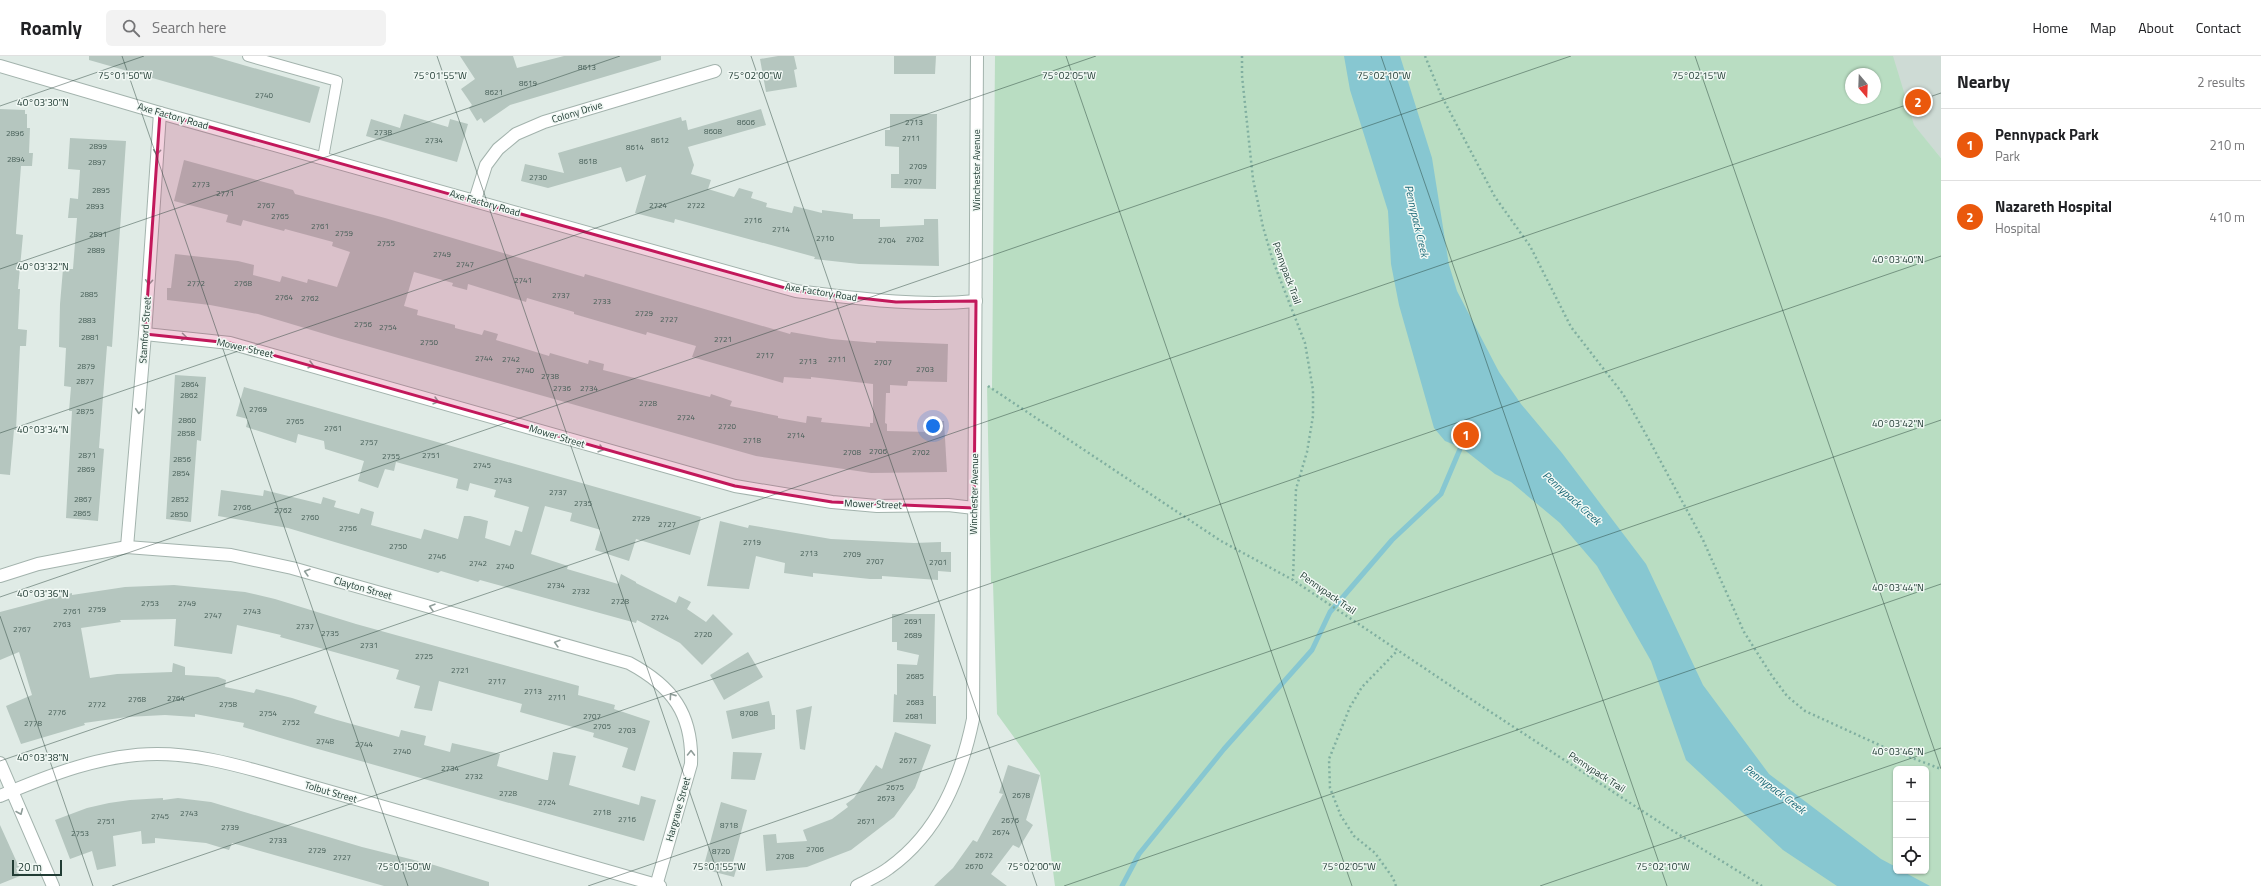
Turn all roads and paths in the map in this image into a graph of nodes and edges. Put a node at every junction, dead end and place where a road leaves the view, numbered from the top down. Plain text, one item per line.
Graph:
1 (248, 56) edge
2 (977, 56) edge
3 (1242, 56) edge
4 (1425, 56) edge
5 (0, 66) edge
6 (715, 71) dead end
7 (160, 113) junction
8 (323, 158) junction
9 (475, 200) junction
10 (976, 301) junction
11 (145, 334) junction
12 (975, 378) junction
13 (974, 508) junction
14 (127, 547) junction
15 (0, 576) edge
16 (1293, 580) junction
17 (1398, 650) junction
18 (688, 732) joint
19 (0, 763) edge
20 (1941, 769) edge
21 (12, 791) junction
22 (0, 796) edge
23 (52, 886) edge
24 (657, 886) edge
25 (857, 886) edge
26 (1396, 886) edge
27 (1762, 886) edge

1 - 8 lane
2 - 10 street, Winchester Avenue
3 - 16 path, Pennypack Trail
4 - 20 path
5 - 7 street, Axe Factory Road
6 - 9 street, Colony Drive
7 - 8 street, Axe Factory Road
7 -> 11 street, Stamford Street
8 - 9 street, Axe Factory Road
9 - 10 street, Axe Factory Road
10 - 12 street, Winchester Avenue
11 -> 13 street, Mower Street
11 -> 14 street, Stamford Street
12 - 13 street, Winchester Avenue
12 - 16 path
13 - 25 street, Winchester Avenue
14 - 15 street, Clayton Street
18 -> 14 street, Clayton Street
16 - 17 path, Pennypack Trail
17 - 26 path
17 - 27 path, Pennypack Trail
24 -> 18 street, Hargrave Street
19 - 21 street
21 - 22 street, Tolbut Street
21 -> 23 street
21 - 24 street, Tolbut Street

